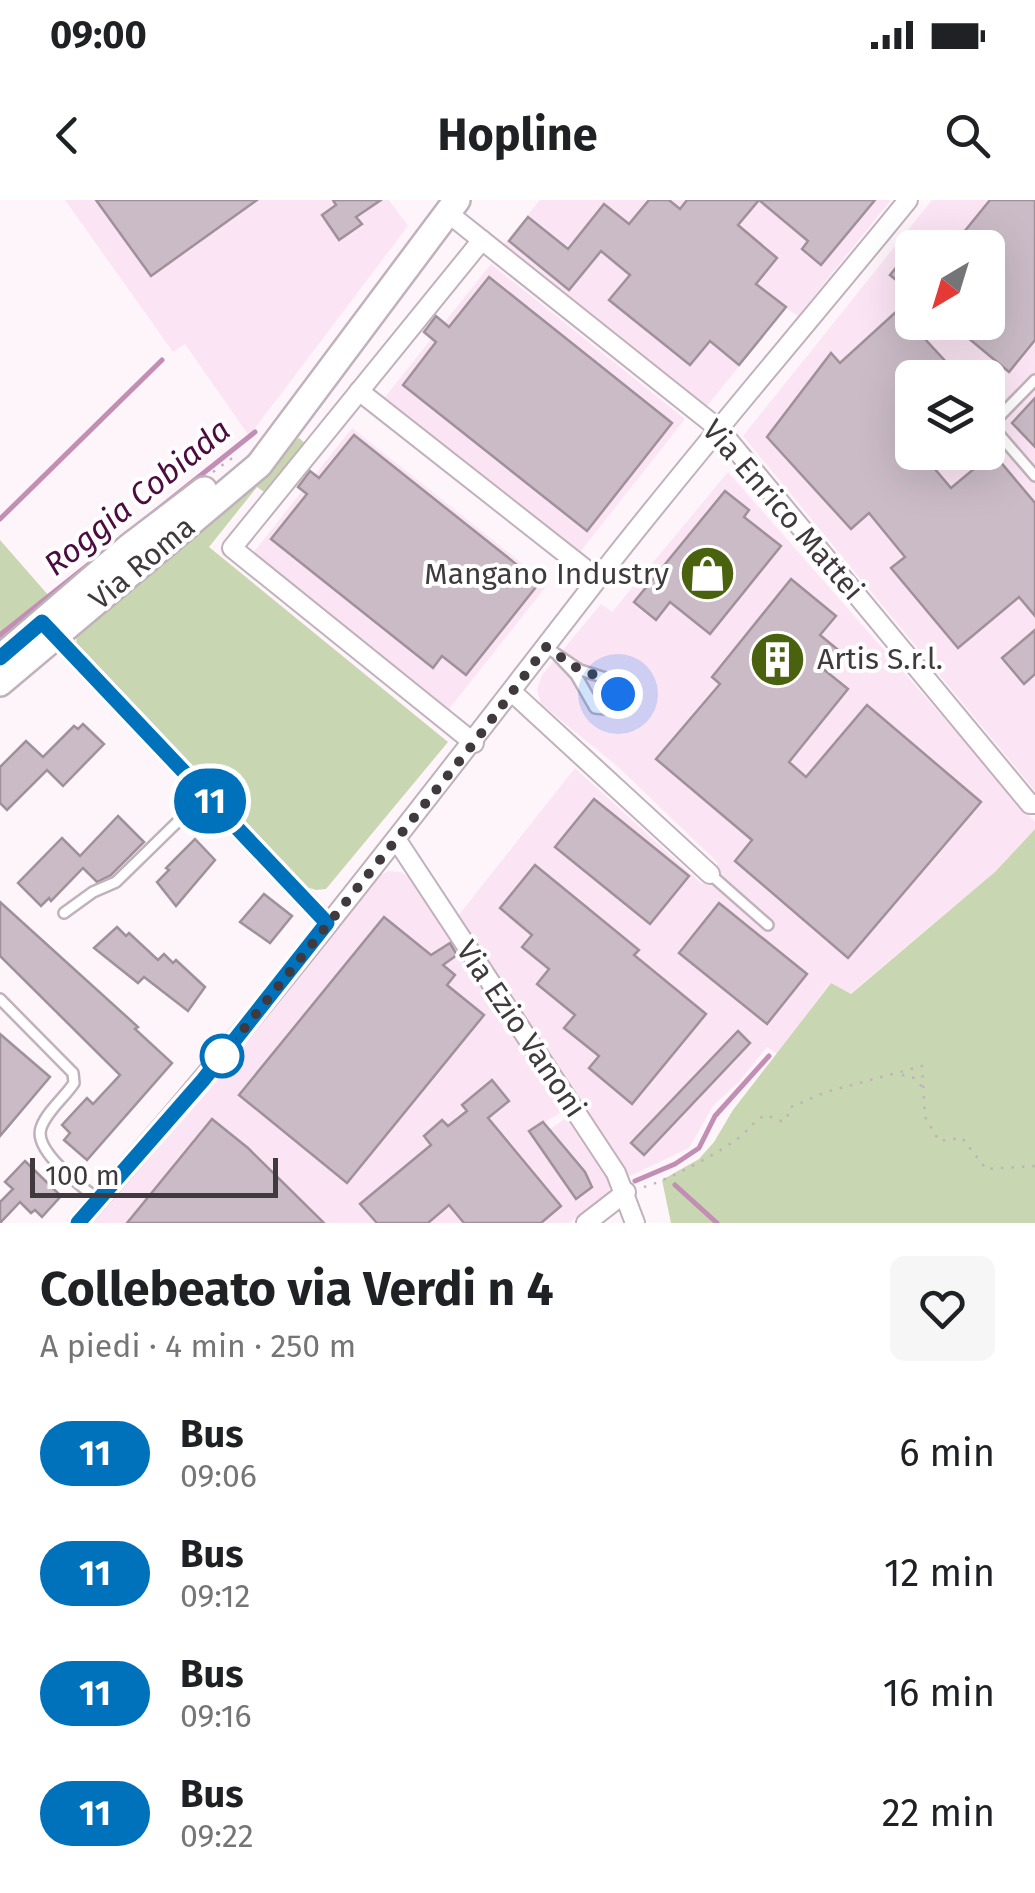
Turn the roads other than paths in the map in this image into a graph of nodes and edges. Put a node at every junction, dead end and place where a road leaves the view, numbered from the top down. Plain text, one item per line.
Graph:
1 (908, 200) edge
2 (453, 207) edge
3 (482, 240) junction
4 (1035, 380) edge
5 (359, 392) junction
6 (720, 429) junction
7 (1035, 476) edge
8 (598, 579) junction
9 (48, 629) junction
10 (552, 652) junction
11 (0, 658) edge
12 (0, 683) edge
13 (512, 692) junction
14 (474, 743) junction
15 (205, 795) junction
16 (1033, 805) edge
17 (396, 839) junction
18 (710, 874) joint
19 (64, 913) dead end
20 (327, 923) junction
21 (768, 925) dead end
22 (0, 1000) edge
23 (626, 1192) junction
24 (98, 1200) junction
25 (78, 1223) edge
26 (586, 1223) edge
27 (635, 1223) edge

1 - 6 street
2 - 3 street, Via Enrico Mattei
2 - 9 street, Via Roma
3 - 5 street
3 - 6 street, Via Enrico Mattei
4 - 7 lane
5 - 8 street
5 - 14 street
6 - 8 street
6 - 16 street, Via Enrico Mattei
8 - 10 street
9 - 11 street, Via Roma
9 - 12 street, Via Roma
9 - 15 street
10 - 10 lane
10 - 13 street
13 - 14 street
13 - 18 street
14 - 17 street
15 - 19 lane
15 - 20 street
17 - 20 street
17 - 23 street, Via Ezio Vanoni
18 - 21 lane
20 - 24 street
22 - 24 lane
23 - 26 street
23 - 27 street, Via Ezio Vanoni
24 - 25 street

